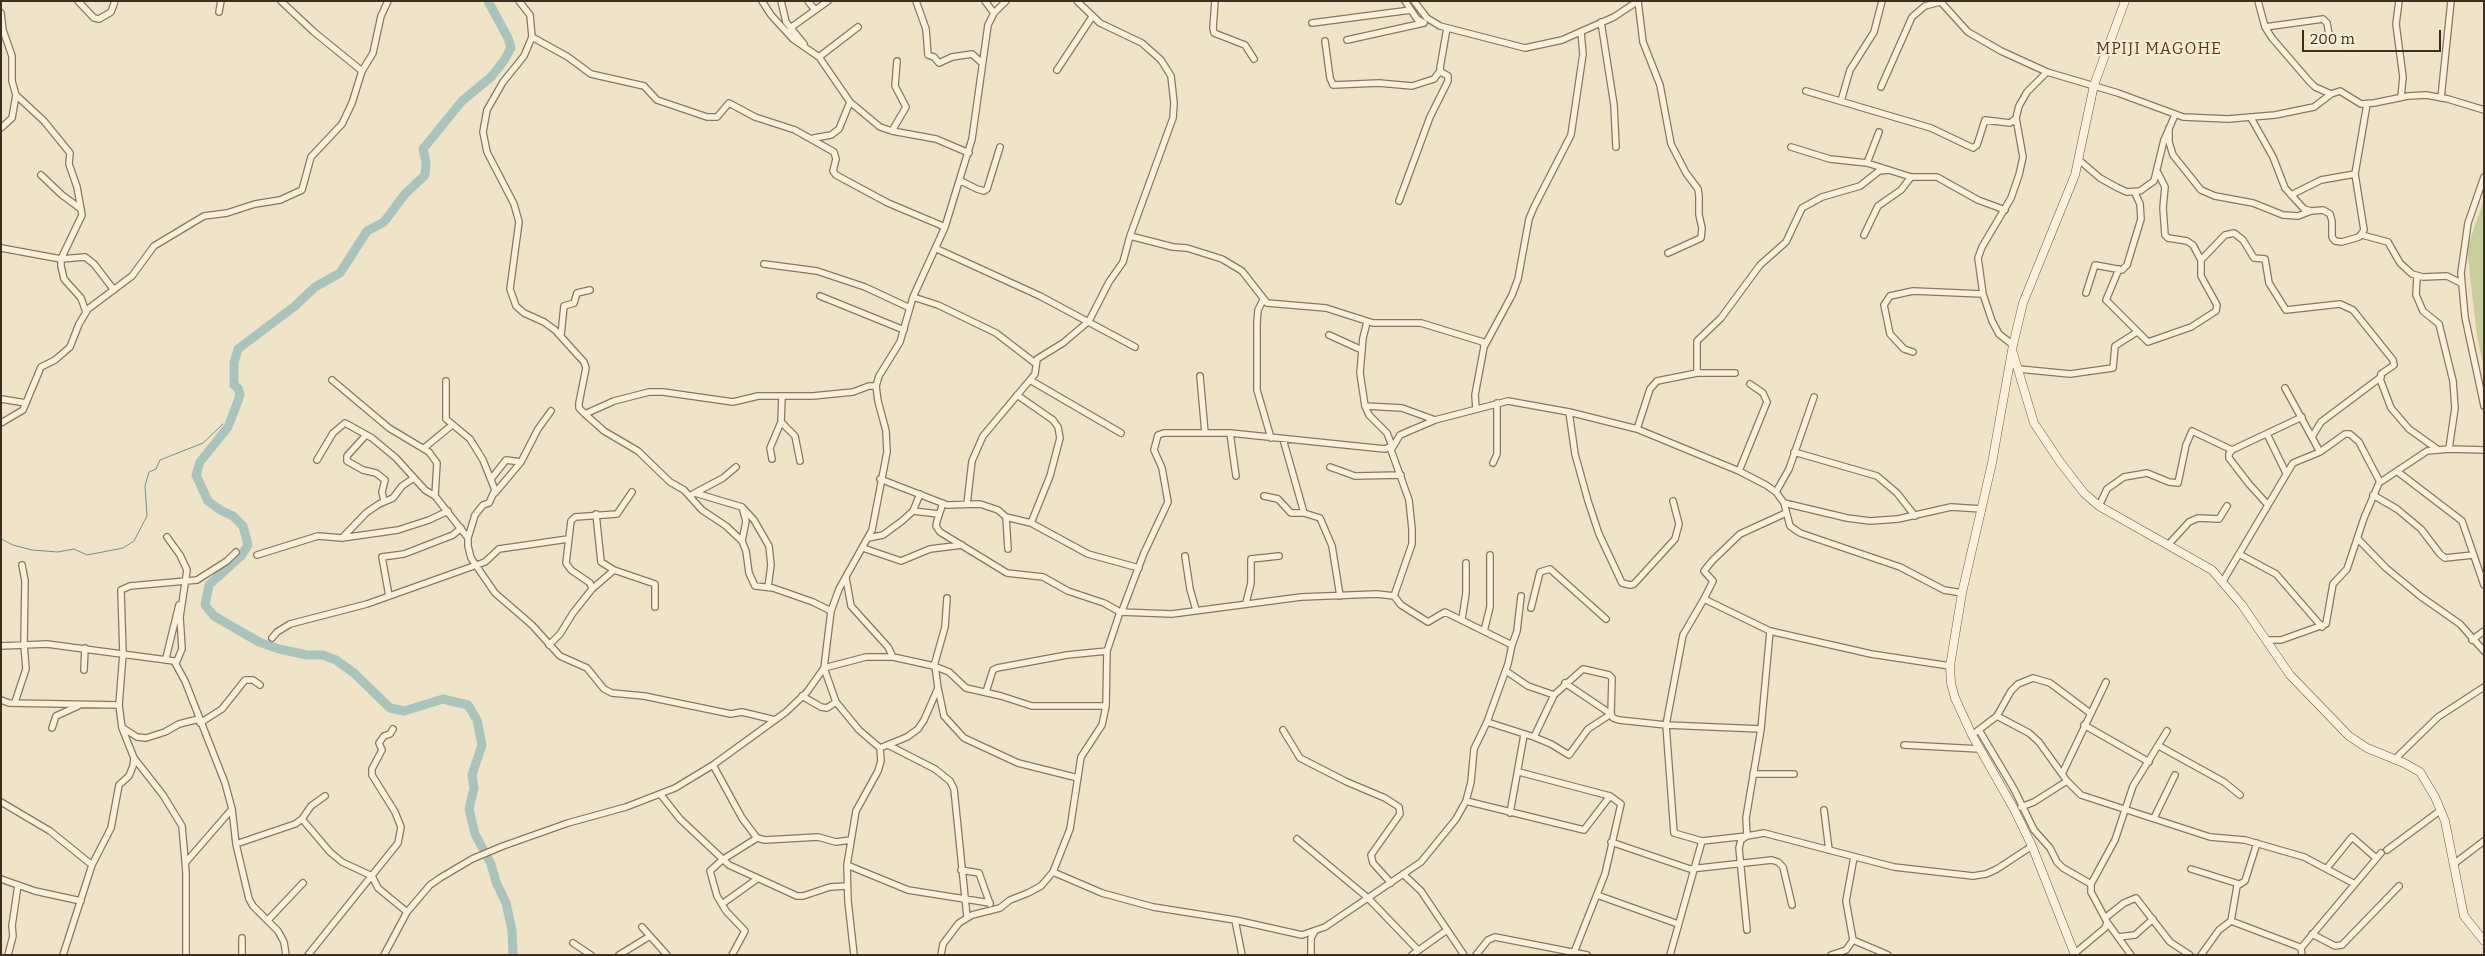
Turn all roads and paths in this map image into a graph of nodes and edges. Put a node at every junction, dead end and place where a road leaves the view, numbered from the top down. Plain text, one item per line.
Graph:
1 (78, 1) edge
2 (116, 1) edge
3 (221, 1) edge
4 (281, 1) edge
5 (388, 1) edge
6 (519, 1) edge
7 (762, 1) edge
8 (781, 1) edge
9 (808, 1) edge
10 (828, 1) edge
11 (916, 1) edge
12 (985, 1) edge
13 (1006, 1) edge
14 (1077, 1) edge
15 (1215, 1) edge
16 (1405, 1) edge
17 (1414, 1) edge
18 (1638, 1) edge
19 (1882, 1) edge
20 (2125, 1) edge
21 (2258, 1) edge
22 (2398, 1) edge
23 (2451, 1) edge
24 (1940, 2) edge
25 (815, 10) junction
26 (1411, 10) junction
27 (218, 12) dead end
28 (1, 13) edge
29 (994, 13) junction
30 (1092, 16) junction
31 (1600, 22) junction
32 (1312, 23) dead end
33 (1424, 23) junction
34 (1433, 23) junction
35 (2265, 27) junction
36 (858, 28) dead end
37 (1447, 28) junction
38 (2, 30) edge
39 (790, 31) junction
40 (1581, 32) junction
41 (532, 37) junction
42 (1347, 40) dead end
43 (2330, 40) dead end
44 (1325, 41) dead end
45 (819, 57) junction
46 (1254, 58) dead end
47 (897, 61) dead end
48 (982, 63) junction
49 (1057, 70) dead end
50 (362, 71) junction
51 (1440, 71) junction
52 (2047, 72) junction
53 (2094, 85) junction
54 (1881, 87) dead end
55 (1806, 91) dead end
56 (2331, 94) junction
57 (16, 95) junction
58 (2401, 97) junction
59 (2441, 98) junction
60 (1841, 101) junction
61 (850, 102) junction
62 (2367, 104) junction
63 (2484, 110) edge
64 (2175, 115) junction
65 (2016, 118) junction
66 (2250, 118) junction
67 (1, 128) edge
68 (2168, 128) junction
69 (892, 131) junction
70 (1879, 132) dead end
71 (831, 135) junction
72 (812, 138) junction
73 (827, 146) junction
74 (1000, 147) dead end
75 (1616, 147) dead end
76 (1791, 147) dead end
77 (969, 153) junction
78 (2079, 160) junction
79 (1867, 163) junction
80 (1889, 170) junction
81 (2158, 172) junction
82 (2355, 174) junction
83 (42, 175) dead end
84 (1911, 177) junction
85 (2484, 177) edge
86 (961, 180) junction
87 (2135, 193) junction
88 (2291, 195) junction
89 (1399, 201) dead end
90 (81, 209) junction
91 (2005, 210) junction
92 (2311, 211) junction
93 (946, 227) junction
94 (1864, 235) dead end
95 (2362, 235) junction
96 (1130, 236) junction
97 (1, 248) edge
98 (937, 249) junction
99 (1668, 253) dead end
100 (61, 258) junction
101 (2201, 260) junction
102 (764, 264) dead end
103 (2119, 270) junction
104 (2416, 276) junction
105 (2461, 283) junction
106 (114, 290) junction
107 (590, 290) dead end
108 (2086, 293) dead end
109 (1983, 294) junction
110 (820, 296) dead end
111 (913, 297) junction
112 (1263, 300) junction
113 (910, 308) junction
114 (86, 312) junction
115 (1089, 321) junction
116 (1367, 322) junction
117 (904, 330) junction
118 (2137, 332) junction
119 (561, 335) junction
120 (1329, 335) dead end
121 (1485, 345) junction
122 (1135, 346) dead end
123 (2012, 348) junction
124 (1362, 350) junction
125 (1913, 352) dead end
126 (1035, 362) junction
127 (2019, 369) junction
128 (1697, 374) junction
129 (1736, 374) dead end
130 (1200, 376) dead end
131 (2381, 377) junction
132 (332, 380) dead end
133 (1030, 380) junction
134 (446, 381) dead end
135 (1750, 384) dead end
136 (876, 386) junction
137 (2285, 388) dead end
138 (1017, 395) junction
139 (782, 396) junction
140 (1814, 397) dead end
141 (1, 399) edge
142 (1496, 402) junction
143 (26, 403) junction
144 (1365, 406) junction
145 (2484, 406) edge
146 (1476, 409) junction
147 (551, 411) dead end
148 (1569, 412) junction
149 (585, 414) junction
150 (2302, 417) junction
151 (1435, 420) junction
152 (781, 422) junction
153 (1, 423) edge
154 (452, 425) junction
155 (1637, 429) junction
156 (1121, 433) dead end
157 (1205, 433) junction
158 (1230, 433) junction
159 (366, 434) junction
160 (2267, 434) junction
161 (2312, 437) junction
162 (1271, 438) junction
163 (1284, 439) junction
164 (1392, 446) junction
165 (424, 448) junction
166 (2437, 449) junction
167 (2449, 449) junction
168 (2232, 450) junction
169 (2484, 450) edge
170 (1794, 452) junction
171 (2320, 452) junction
172 (772, 459) dead end
173 (317, 460) dead end
174 (800, 461) dead end
175 (521, 462) junction
176 (1493, 463) dead end
177 (736, 467) dead end
178 (1330, 467) dead end
179 (1739, 471) junction
180 (2398, 472) junction
181 (2286, 473) junction
182 (1401, 475) junction
183 (1236, 476) dead end
184 (414, 478) junction
185 (880, 478) junction
186 (491, 479) junction
187 (2380, 482) junction
188 (632, 492) dead end
189 (1776, 492) junction
190 (496, 493) junction
191 (920, 494) junction
192 (692, 495) junction
193 (2373, 495) junction
194 (435, 496) junction
195 (1264, 496) dead end
196 (384, 501) junction
197 (1673, 501) dead end
198 (943, 503) junction
199 (1784, 503) junction
200 (967, 504) junction
201 (2268, 505) junction
202 (2099, 506) junction
203 (2226, 506) dead end
204 (742, 507) junction
205 (1982, 509) junction
206 (448, 511) junction
207 (913, 511) junction
208 (1304, 513) junction
209 (1786, 513) junction
210 (596, 514) junction
211 (939, 514) junction
212 (1915, 516) junction
213 (1006, 517) junction
214 (1031, 523) junction
215 (461, 528) junction
216 (167, 537) dead end
217 (342, 538) junction
218 (468, 538) junction
219 (868, 538) junction
220 (2358, 539) junction
221 (568, 540) junction
222 (742, 541) junction
223 (962, 545) junction
224 (2168, 545) junction
225 (863, 548) junction
226 (1008, 549) dead end
227 (236, 552) dead end
228 (2238, 554) junction
229 (257, 555) dead end
230 (1490, 555) dead end
231 (2473, 555) junction
232 (1185, 556) dead end
233 (1279, 556) dead end
234 (1466, 563) dead end
235 (22, 565) dead end
236 (477, 565) junction
237 (1139, 568) junction
238 (614, 570) junction
239 (846, 577) junction
240 (186, 580) junction
241 (2223, 581) junction
242 (2484, 584) edge
243 (768, 587) junction
244 (592, 589) junction
245 (1962, 593) junction
246 (389, 596) junction
247 (1340, 596) junction
248 (1394, 596) junction
249 (1521, 596) dead end
250 (947, 598) dead end
251 (1704, 599) junction
252 (181, 600) junction
253 (1246, 603) junction
254 (655, 607) dead end
255 (1531, 608) dead end
256 (1196, 610) junction
257 (831, 611) junction
258 (1121, 611) junction
259 (1462, 619) junction
260 (1606, 619) dead end
261 (2322, 627) junction
262 (1484, 631) junction
263 (1770, 631) junction
264 (2484, 631) edge
265 (272, 638) dead end
266 (2268, 640) junction
267 (2472, 640) junction
268 (24, 644) junction
269 (548, 645) junction
270 (1512, 645) junction
271 (1, 646) edge
272 (85, 648) junction
273 (1107, 651) junction
274 (2484, 651) edge
275 (123, 654) junction
276 (893, 657) junction
277 (166, 658) junction
278 (176, 663) junction
279 (934, 666) junction
280 (1950, 666) junction
281 (824, 668) junction
282 (84, 670) dead end
283 (1506, 671) junction
284 (2106, 682) dead end
285 (1565, 684) junction
286 (260, 685) dead end
287 (2484, 687) edge
288 (938, 688) junction
289 (986, 692) junction
290 (1554, 694) junction
291 (802, 696) junction
292 (1, 700) edge
293 (15, 702) junction
294 (836, 702) junction
295 (78, 705) junction
296 (119, 705) junction
297 (1106, 706) junction
298 (2090, 713) junction
299 (1611, 714) junction
300 (1997, 716) junction
301 (774, 720) junction
302 (200, 721) junction
303 (1487, 722) junction
304 (1666, 725) junction
305 (2084, 726) junction
306 (52, 728) dead end
307 (122, 728) junction
308 (1761, 729) junction
309 (393, 730) dead end
310 (1283, 730) dead end
311 (2167, 731) dead end
312 (1975, 732) junction
313 (1524, 735) junction
314 (1534, 737) junction
315 (888, 745) junction
316 (1904, 745) dead end
317 (2159, 746) junction
318 (880, 748) junction
319 (1980, 749) junction
320 (134, 758) junction
321 (2395, 759) junction
322 (2149, 762) junction
323 (713, 765) junction
324 (1519, 772) junction
325 (1753, 774) junction
326 (1794, 774) dead end
327 (2062, 774) junction
328 (2175, 775) dead end
329 (1078, 778) junction
330 (2067, 781) junction
331 (661, 795) junction
332 (2240, 795) dead end
333 (325, 796) dead end
334 (1610, 796) junction
335 (1466, 801) junction
336 (1, 802) edge
337 (2022, 807) junction
338 (232, 809) junction
339 (2014, 809) junction
340 (1824, 810) dead end
341 (2125, 810) junction
342 (2441, 810) junction
343 (1510, 813) junction
344 (2154, 818) junction
345 (302, 819) junction
346 (1747, 836) junction
347 (757, 838) junction
348 (1297, 839) dead end
349 (851, 840) junction
350 (2484, 841) edge
351 (1611, 842) junction
352 (1702, 842) junction
353 (2257, 843) junction
354 (236, 844) junction
355 (2032, 846) junction
356 (1829, 850) junction
357 (2387, 850) dead end
358 (1854, 857) junction
359 (722, 860) junction
360 (186, 862) junction
361 (2455, 863) junction
362 (1740, 864) junction
363 (92, 865) junction
364 (847, 865) junction
365 (2327, 868) junction
366 (1695, 869) junction
367 (2191, 869) dead end
368 (961, 870) junction
369 (1053, 872) junction
370 (1403, 874) junction
371 (372, 876) junction
372 (1, 879) edge
373 (757, 879) junction
374 (303, 882) dead end
375 (1392, 883) junction
376 (2353, 883) junction
377 (2091, 884) junction
378 (2239, 884) junction
379 (18, 885) junction
380 (847, 886) junction
381 (2399, 886) dead end
382 (1597, 895) junction
383 (965, 898) junction
384 (1368, 898) junction
385 (81, 901) junction
386 (990, 903) junction
387 (722, 904) junction
388 (1792, 905) dead end
389 (992, 911) junction
390 (407, 912) junction
391 (967, 917) junction
392 (2152, 919) junction
393 (268, 920) junction
394 (1235, 920) junction
395 (2106, 920) junction
396 (2231, 921) junction
397 (1678, 924) junction
398 (642, 927) dead end
399 (1447, 930) junction
400 (1747, 930) dead end
401 (1315, 932) junction
402 (2312, 934) junction
403 (650, 936) junction
404 (2482, 936) edge
405 (242, 938) dead end
406 (2118, 938) junction
407 (1852, 940) junction
408 (573, 943) dead end
409 (1417, 949) junction
410 (2302, 952) edge
411 (1574, 953) edge
412 (385, 954) edge
413 (2075, 954) edge
414 (8, 955) edge
415 (63, 955) edge
416 (186, 955) edge
417 (242, 955) edge
418 (286, 955) edge
419 (308, 955) edge
420 (392, 955) edge
421 (591, 955) edge
422 (619, 955) edge
423 (667, 955) edge
424 (732, 955) edge
425 (854, 955) edge
426 (941, 955) edge
427 (1242, 955) edge
428 (1311, 955) edge
429 (1412, 955) edge
430 (1464, 955) edge
431 (1476, 955) edge
432 (1587, 955) edge
433 (1670, 955) edge
434 (1831, 955) edge
435 (1888, 955) edge
436 (2131, 955) edge
437 (2190, 955) edge
438 (2201, 955) edge

1 - 2 street
3 - 27 street
4 - 50 street
5 - 50 street
6 - 41 street
7 - 39 street
8 - 39 street
9 - 25 street
10 - 25 street
11 - 48 street
12 - 29 street
13 - 29 street
14 - 30 street
15 - 46 street
16 - 26 street
17 - 34 street
18 - 31 street
18 - 99 street
19 - 60 street
20 - 53 street
21 - 35 street
22 - 58 street
23 - 59 street
24 - 52 street
24 - 54 street
25 - 39 street
26 - 32 street
26 - 33 street
28 - 38 street
29 - 48 street
30 - 49 street
30 - 96 street
31 - 40 street
31 - 75 street
33 - 34 street
33 - 42 street
34 - 37 street
35 - 43 street
35 - 56 street
36 - 45 street
37 - 40 street
37 - 51 street
38 - 57 street
39 - 45 street
40 - 121 street
41 - 72 street
41 - 119 street
44 - 51 street
45 - 61 street
47 - 69 street
48 - 77 street
50 - 106 street
51 - 89 street
52 - 53 street
52 - 65 street
53 - 64 street
53 - 78 street
55 - 60 street
56 - 62 street
56 - 66 street
57 - 67 street
57 - 90 street
58 - 59 street
58 - 62 street
59 - 63 street
60 - 65 street
61 - 69 street
61 - 71 street
62 - 82 street
64 - 66 street
64 - 68 street
65 - 91 street
66 - 88 street
68 - 81 street
68 - 92 street
69 - 77 street
70 - 79 street
71 - 72 street
71 - 73 street
72 - 73 street
73 - 93 street
74 - 86 street
76 - 79 street
77 - 86 street
78 - 87 street
78 - 123 street
79 - 80 street
80 - 84 street
80 - 128 street
81 - 87 street
81 - 101 street
82 - 88 street
82 - 95 street
83 - 90 street
84 - 91 street
84 - 94 street
85 - 105 street
86 - 93 street
87 - 103 street
88 - 92 street
90 - 100 street
91 - 109 street
92 - 95 street
93 - 98 street
95 - 104 street
96 - 112 street
96 - 115 street
97 - 100 street
98 - 111 street
98 - 115 street
100 - 106 street
100 - 114 street
101 - 118 street
101 - 131 street
102 - 113 street
103 - 108 street
103 - 118 street
104 - 105 street
104 - 167 street
105 - 145 street
106 - 114 street
107 - 119 street
109 - 123 street
109 - 125 street
110 - 117 street
111 - 113 street
111 - 126 street
112 - 116 street
112 - 162 street
113 - 117 street
114 - 143 street
115 - 122 street
115 - 126 street
116 - 121 street
116 - 124 street
117 - 136 street
118 - 127 street
119 - 149 street
120 - 124 street
121 - 146 street
123 - 127 street
123 - 205 street
124 - 144 street
126 - 133 street
127 - 202 street
128 - 129 street
128 - 155 street
130 - 157 street
131 - 161 street
131 - 166 street
132 - 165 street
133 - 138 street
133 - 156 street
134 - 154 street
135 - 179 street
136 - 139 street
136 - 185 street
137 - 150 street
138 - 200 street
138 - 214 street
139 - 149 street
139 - 152 street
140 - 170 street
141 - 143 street
142 - 146 street
142 - 148 street
142 - 176 street
143 - 153 street
144 - 151 street
144 - 164 street
146 - 151 street
147 - 175 street
148 - 155 street
148 - 197 street
149 - 192 street
150 - 160 street
150 - 161 street
151 - 164 street
152 - 172 street
152 - 174 street
154 - 165 street
154 - 186 street
155 - 179 street
157 - 158 street
157 - 237 street
158 - 162 street
158 - 183 street
159 - 173 street
159 - 184 street
159 - 196 street
160 - 168 street
160 - 181 street
161 - 171 street
162 - 163 street
163 - 164 street
163 - 208 street
164 - 182 street
165 - 194 street
166 - 167 street
166 - 180 street
167 - 169 street
168 - 201 street
168 - 202 street
170 - 189 street
170 - 212 street
171 - 181 street
171 - 187 street
175 - 186 street
175 - 190 street
177 - 192 street
178 - 182 street
179 - 189 street
180 - 187 street
180 - 231 street
181 - 201 street
182 - 248 street
184 - 194 street
184 - 196 street
185 - 191 street
185 - 219 street
186 - 190 street
187 - 193 street
188 - 210 street
189 - 199 street
190 - 218 street
191 - 198 street
191 - 207 street
192 - 204 street
192 - 222 street
193 - 220 street
193 - 231 street
194 - 206 street
195 - 208 street
196 - 217 street
198 - 200 street
198 - 211 street
199 - 209 street
199 - 212 street
200 - 213 street
201 - 228 street
202 - 224 street
203 - 224 street
204 - 222 street
204 - 243 street
205 - 212 street
205 - 245 street
206 - 215 street
206 - 217 street
207 - 211 street
207 - 219 street
208 - 247 street
209 - 245 street
209 - 251 street
210 - 221 street
210 - 238 street
211 - 223 street
213 - 214 street
213 - 226 street
214 - 237 street
215 - 218 street
215 - 246 street
216 - 240 street
217 - 229 street
218 - 236 street
219 - 225 street
220 - 261 street
220 - 267 street
221 - 236 street
221 - 244 street
222 - 243 street
223 - 225 street
223 - 258 street
224 - 241 street
225 - 239 street
227 - 240 street
228 - 241 street
228 - 261 street
230 - 262 street
231 - 242 street
232 - 256 street
233 - 253 street
234 - 259 street
235 - 268 street
236 - 246 street
236 - 269 street
237 - 258 street
238 - 244 street
238 - 254 street
239 - 257 street
239 - 276 street
240 - 252 street
240 - 275 street
241 - 266 street
243 - 257 street
244 - 269 street
245 - 280 street
246 - 265 street
247 - 248 street
247 - 253 street
248 - 259 street
249 - 270 street
250 - 279 street
251 - 263 street
251 - 304 street
252 - 277 street
252 - 278 street
253 - 256 street
255 - 260 street
256 - 258 street
257 - 281 street
258 - 273 street
259 - 262 street
261 - 266 street
262 - 270 street
263 - 280 street
263 - 308 street
264 - 267 street
266 - 321 street
267 - 274 street
268 - 271 street
268 - 272 street
268 - 293 street
269 - 301 street
270 - 283 street
272 - 275 street
272 - 282 street
273 - 289 street
273 - 297 street
275 - 277 street
275 - 296 street
276 - 279 street
276 - 281 street
277 - 278 street
278 - 302 street
279 - 288 street
279 - 289 street
280 - 312 street
281 - 291 street
281 - 294 street
283 - 290 street
283 - 303 street
284 - 298 street
285 - 290 street
285 - 299 street
285 - 299 street
286 - 302 street
287 - 321 street
288 - 315 street
288 - 329 street
289 - 297 street
290 - 314 street
291 - 294 street
291 - 301 street
292 - 293 street
293 - 295 street
294 - 318 street
295 - 296 street
295 - 306 street
296 - 307 street
297 - 329 street
298 - 300 street
298 - 305 street
299 - 304 street
299 - 314 street
300 - 312 street
300 - 327 street
301 - 323 street
302 - 307 street
302 - 338 street
303 - 313 street
303 - 335 street
304 - 308 street
304 - 352 street
305 - 322 street
305 - 327 street
307 - 320 street
308 - 325 street
309 - 371 street
310 - 375 street
311 - 317 street
312 - 319 street
312 - 337 street
313 - 314 street
313 - 324 street
315 - 318 street
315 - 368 street
316 - 319 street
317 - 322 street
317 - 332 street
318 - 349 street
319 - 339 street
320 - 360 street
320 - 363 street
321 - 342 street
322 - 341 street
323 - 331 street
323 - 347 street
324 - 334 street
324 - 343 street
325 - 326 street
325 - 346 street
327 - 330 street
328 - 344 street
329 - 369 street
330 - 337 street
330 - 341 street
331 - 359 street
331 - 390 street
333 - 345 street
334 - 343 street
334 - 351 street
335 - 343 street
335 - 370 street
336 - 363 street
337 - 339 street
337 - 377 street
338 - 354 street
338 - 360 street
339 - 355 street
340 - 356 street
341 - 344 street
341 - 377 street
342 - 357 street
342 - 361 street
344 - 353 street
345 - 354 street
345 - 371 street
346 - 352 street
346 - 356 street
346 - 362 street
347 - 349 street
347 - 359 street
348 - 384 street
349 - 364 street
350 - 361 street
351 - 366 street
351 - 382 street
352 - 366 street
353 - 365 street
353 - 378 street
354 - 393 street
355 - 358 street
355 - 413 street
356 - 358 street
358 - 407 street
359 - 373 street
359 - 387 street
360 - 416 street
361 - 404 street
362 - 366 street
362 - 388 street
362 - 400 street
363 - 385 street
364 - 380 street
364 - 383 street
365 - 376 street
365 - 376 street
366 - 397 street
367 - 378 street
368 - 383 street
368 - 386 street
369 - 389 street
369 - 394 street
370 - 375 street
370 - 399 street
371 - 390 street
371 - 419 street
372 - 379 street
373 - 380 street
373 - 387 street
374 - 393 street
375 - 384 street
376 - 402 street
377 - 395 street
378 - 396 street
379 - 385 street
379 - 414 street
380 - 425 street
381 - 402 street
382 - 397 street
382 - 411 street
383 - 386 street
383 - 391 street
384 - 401 street
384 - 409 street
385 - 415 street
386 - 389 street
387 - 424 street
389 - 391 street
390 - 412 street
391 - 426 street
392 - 395 street
392 - 406 street
392 - 437 street
393 - 418 street
394 - 401 street
394 - 427 street
395 - 406 street
395 - 413 street
396 - 410 street
396 - 438 street
397 - 433 street
398 - 403 street
399 - 409 street
399 - 430 street
401 - 428 street
402 - 410 street
403 - 422 street
403 - 423 street
405 - 417 street
406 - 436 street
407 - 434 street
407 - 435 street
408 - 421 street
409 - 429 street
411 - 431 street
411 - 432 street
412 - 420 street

